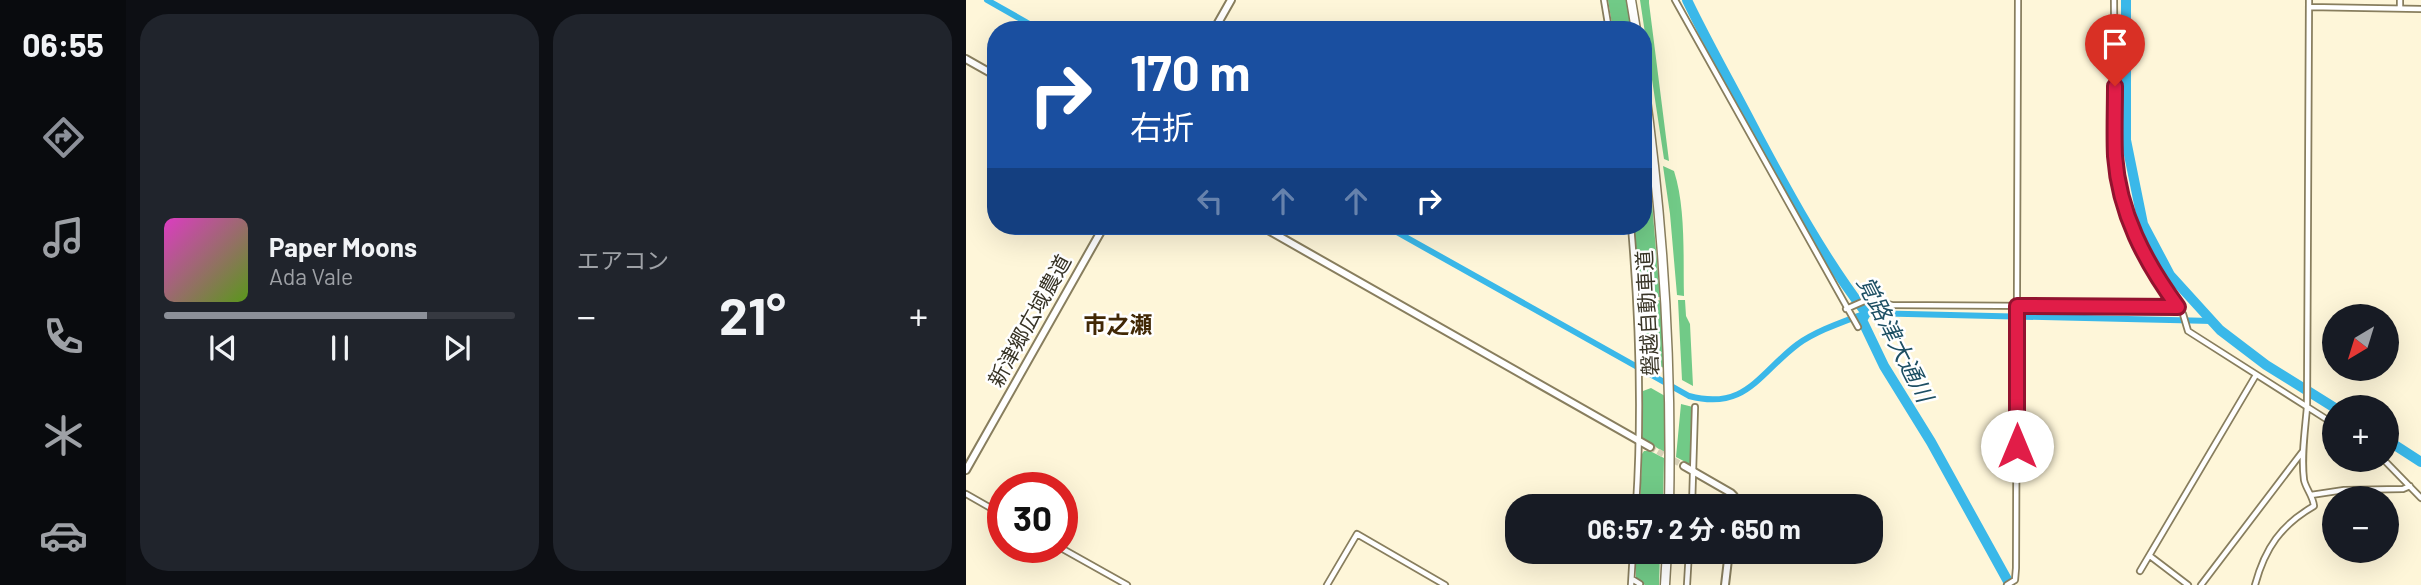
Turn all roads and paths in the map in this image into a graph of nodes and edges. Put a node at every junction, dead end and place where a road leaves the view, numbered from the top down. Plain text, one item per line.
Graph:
1 (1231, 0) edge
2 (1604, 0) edge
3 (1631, 0) edge
4 (1675, 0) edge
5 (2018, 0) edge
6 (2115, 0) edge
7 (2309, 0) edge
8 (2400, 0) edge
9 (2309, 7) junction
10 (2400, 8) junction
11 (2421, 9) edge
12 (1219, 21) edge
13 (1608, 21) edge
14 (1634, 21) edge
15 (966, 59) edge
16 (987, 71) edge
17 (1652, 150) edge
18 (1099, 235) edge
19 (1277, 235) edge
20 (1632, 235) edge
21 (2178, 307) junction
22 (2017, 308) junction
23 (1849, 310) junction
24 (1858, 327) dead end
25 (2256, 375) junction
26 (2307, 405) junction
27 (1695, 407) dead end
28 (2322, 416) edge
29 (1640, 441) junction
30 (1650, 447) tunnel mouth
31 (2304, 451) junction
32 (1684, 466) tunnel mouth
33 (966, 470) edge
34 (1693, 471) junction
35 (2396, 472) edge
36 (2410, 486) junction
37 (966, 494) edge
38 (1637, 494) edge
39 (1669, 494) edge
40 (1692, 494) edge
41 (1732, 494) edge
42 (2311, 495) junction
43 (2421, 498) edge
44 (987, 506) edge
45 (2150, 556) junction
46 (1078, 558) edge
47 (1632, 564) edge
48 (1666, 564) edge
49 (1688, 564) edge
50 (1727, 564) edge
51 (2140, 570) dead end
52 (1631, 582) edge
53 (1640, 584) edge
54 (1127, 585) edge
55 (1327, 585) edge
56 (1445, 585) edge
57 (1665, 585) edge
58 (1687, 585) edge
59 (1725, 585) edge
60 (2007, 585) edge
61 (2188, 585) edge
62 (2200, 585) edge
63 (2255, 585) edge

1 - 12 street
2 - 13 street
3 - 14 highway
4 - 23 street
5 - 22 street
6 - 21 street
7 - 9 street
8 - 10 street
9 - 10 street
9 - 26 street
10 - 11 street
15 - 16 street
17 - 39 highway, 磐越自動車道
18 - 33 street, 新津郷広域農道
19 - 29 street
20 - 29 street
21 - 22 street
21 - 25 street
22 - 23 street
22 - 60 street
23 - 24 street
25 - 26 street
25 - 45 street
26 - 28 street
26 - 31 street
27 - 34 street
29 - 30 street
29 - 38 street
31 - 42 street
31 - 62 street
32 - 34 street
34 - 40 street
34 - 41 street
35 - 36 street
36 - 42 street
36 - 43 street
37 - 44 street
42 - 63 street
45 - 51 street
45 - 61 street
46 - 54 street
47 - 52 street
48 - 57 highway
49 - 58 street
50 - 59 street
52 - 53 street
55 - 56 street

